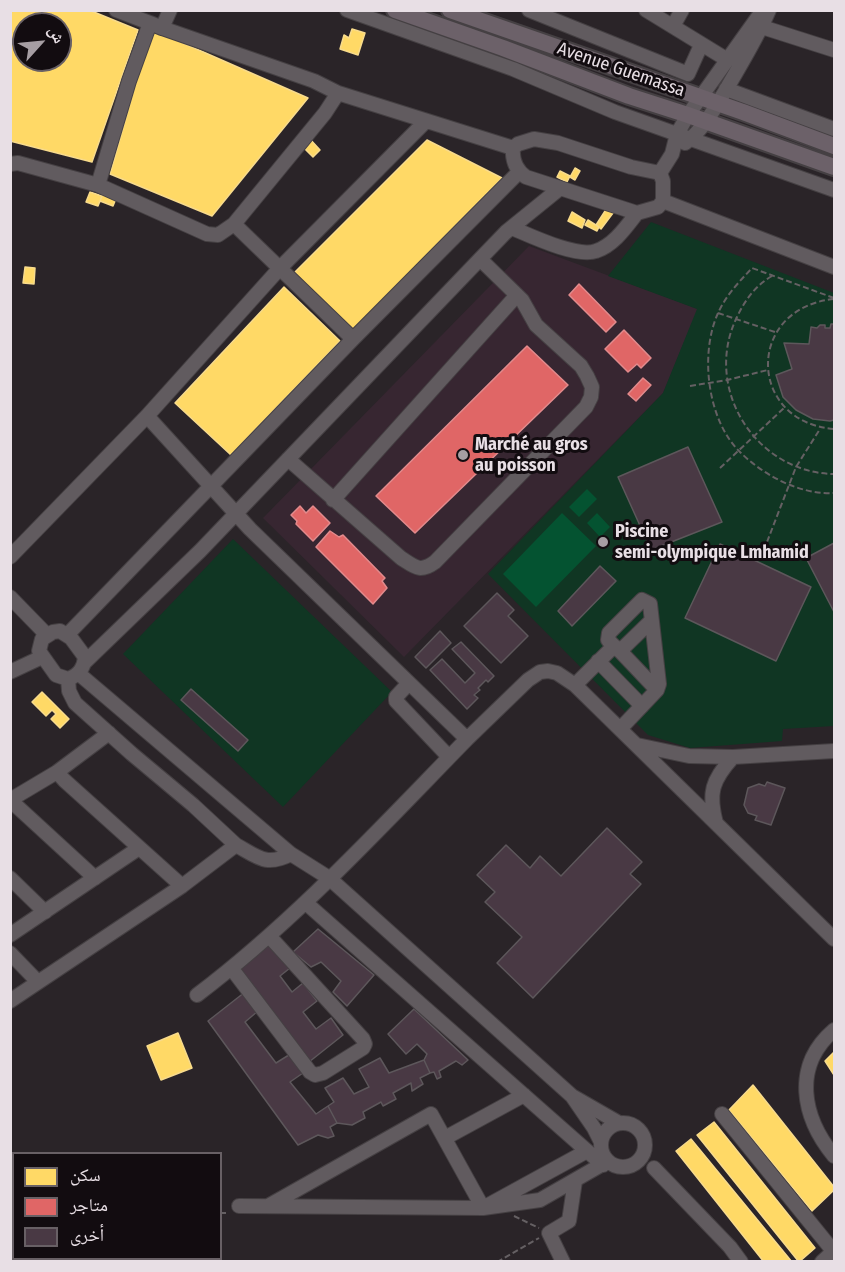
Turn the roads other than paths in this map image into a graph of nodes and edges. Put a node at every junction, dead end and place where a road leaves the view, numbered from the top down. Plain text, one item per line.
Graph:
1 (116, 10) edge
2 (170, 10) edge
3 (346, 10) edge
4 (395, 10) edge
5 (450, 10) edge
6 (529, 10) edge
7 (646, 10) edge
8 (682, 10) edge
9 (763, 10) edge
10 (769, 10) edge
11 (156, 25) junction
12 (673, 26) junction
13 (762, 27) junction
14 (701, 45) junction
15 (834, 49) edge
16 (726, 59) junction
17 (338, 93) junction
18 (722, 96) junction
19 (701, 97) junction
20 (688, 115) junction
21 (426, 121) junction
22 (706, 121) junction
23 (834, 129) edge
24 (684, 137) junction
25 (834, 146) edge
26 (513, 148) junction
27 (10, 164) edge
28 (834, 167) edge
29 (519, 172) junction
30 (660, 173) junction
31 (98, 185) junction
32 (559, 189) junction
33 (834, 190) edge
34 (663, 201) junction
35 (637, 213) junction
36 (234, 225) junction
37 (512, 228) junction
38 (480, 258) junction
39 (834, 267) edge
40 (280, 268) junction
41 (517, 295) junction
42 (353, 339) junction
43 (147, 416) junction
44 (288, 459) junction
45 (211, 485) junction
46 (333, 500) junction
47 (236, 513) junction
48 (10, 557) edge
49 (10, 597) edge
50 (651, 621) junction
51 (68, 634) junction
52 (47, 635) junction
53 (617, 649) junction
54 (42, 657) junction
55 (598, 661) junction
56 (10, 672) edge
57 (77, 672) junction
58 (408, 684) junction
59 (575, 685) junction
60 (657, 690) junction
61 (642, 706) junction
62 (621, 728) junction
63 (109, 733) junction
64 (467, 739) junction
65 (637, 745) junction
66 (834, 751) edge
67 (449, 757) junction
68 (733, 757) junction
69 (57, 772) junction
70 (716, 823) junction
71 (236, 845) junction
72 (139, 848) junction
73 (291, 854) junction
74 (10, 878) edge
75 (95, 878) junction
76 (329, 878) junction
77 (182, 886) junction
78 (306, 903) junction
79 (45, 912) junction
80 (10, 935) edge
81 (270, 937) junction
82 (834, 939) edge
83 (10, 953) edge
84 (232, 969) junction
85 (38, 982) junction
86 (196, 995) dead end
87 (10, 1001) edge
88 (834, 1030) edge
89 (524, 1095) junction
90 (572, 1096) junction
91 (722, 1114) dead end
92 (619, 1123) junction
93 (445, 1138) junction
94 (601, 1142) junction
95 (645, 1142) junction
96 (587, 1151) junction
97 (834, 1154) edge
98 (606, 1163) junction
99 (628, 1166) junction
100 (654, 1168) junction
101 (575, 1181) junction
102 (238, 1206) dead end
103 (268, 1206) junction
104 (483, 1208) junction
105 (834, 1252) edge
106 (563, 1262) edge
107 (741, 1262) edge
108 (822, 1262) edge

1 - 11 street
2 - 11 street
3 - 24 street
4 - 20 main road, Avenue Guemassa
5 - 19 main road, Avenue Guemassa
6 - 14 street
7 - 12 street
8 - 12 street
9 - 16 street
10 - 13 street
11 - 17 street
11 - 31 street
12 - 14 street
13 - 15 street
13 - 18 street
14 - 16 street
16 - 19 street
17 - 21 street
17 - 36 street
18 - 19 main road, Avenue Guemassa
18 - 22 street
18 - 23 street
18 - 25 main road, Avenue Guemassa
19 - 20 street
20 - 22 main road, Avenue Guemassa
20 - 24 street
21 - 26 street
21 - 40 street
22 - 24 street
22 - 28 main road, Avenue Guemassa
24 - 30 street
24 - 33 street
26 - 29 street
26 - 30 street
27 - 31 street
29 - 32 street
29 - 42 street
30 - 34 street
31 - 36 street
32 - 35 street
32 - 37 street
34 - 35 street
34 - 39 street
35 - 37 street
36 - 40 street
37 - 38 street
38 - 41 street
38 - 44 street
40 - 42 street
40 - 43 street
41 - 46 street
41 - 46 street
42 - 45 street
43 - 45 street
43 - 48 street
44 - 46 street
44 - 47 street
45 - 47 street
45 - 51 street
47 - 57 street
47 - 58 street
49 - 52 street
50 - 53 street
50 - 53 street
50 - 60 street
51 - 52 street
51 - 57 street
52 - 54 street
53 - 55 street
53 - 60 street
54 - 56 street
54 - 57 street
55 - 59 street
55 - 61 street
57 - 63 street
57 - 73 street
58 - 64 street
58 - 67 street
59 - 62 street
59 - 64 street
60 - 61 street
61 - 62 street
62 - 65 street
63 - 69 street
63 - 71 street
64 - 67 street
65 - 68 street
65 - 70 street
66 - 68 street
67 - 76 street
68 - 70 street
69 - 72 street
69 - 75 street
70 - 82 street
71 - 73 street
71 - 77 street
72 - 75 street
72 - 77 street
73 - 76 street
74 - 79 street
75 - 79 street
76 - 78 street
76 - 90 street
77 - 85 street
78 - 81 street
78 - 89 street
79 - 80 street
81 - 84 street
81 - 84 street
83 - 85 street
84 - 86 street
85 - 87 street
88 - 97 street
89 - 93 street
89 - 96 street
90 - 92 street
90 - 94 street
91 - 105 street
92 - 94 street
92 - 95 street
93 - 103 street
93 - 104 street
94 - 98 street
95 - 99 street
95 - 100 street
96 - 98 street
96 - 104 street
98 - 99 street
98 - 101 street
99 - 100 street
100 - 107 street
101 - 104 street
101 - 106 street
102 - 103 street
103 - 104 street
105 - 108 street

